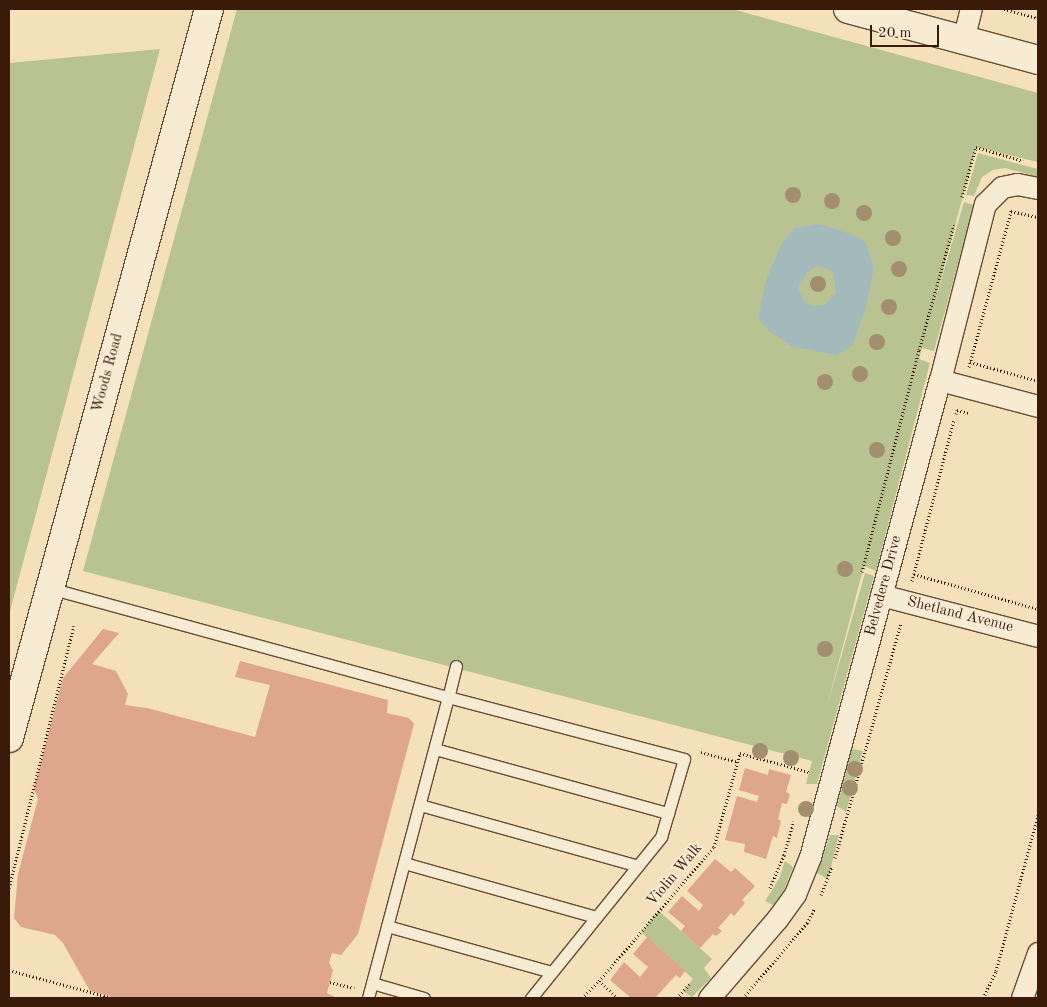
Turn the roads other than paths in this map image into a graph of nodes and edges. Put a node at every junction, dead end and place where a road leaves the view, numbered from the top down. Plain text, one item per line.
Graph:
1 (209, 9) edge
2 (848, 9) edge
3 (972, 9) edge
4 (963, 40) junction
5 (1038, 60) edge
6 (1038, 188) edge
7 (940, 380) junction
8 (1038, 406) edge
9 (49, 588) junction
10 (881, 595) junction
11 (1038, 636) edge
12 (456, 666) dead end
13 (448, 697) junction
14 (9, 738) edge
15 (435, 749) junction
16 (420, 805) junction
17 (668, 813) junction
18 (404, 863) junction
19 (638, 866) junction
20 (596, 917) junction
21 (387, 926) junction
22 (1038, 954) edge
23 (552, 972) junction
24 (372, 983) junction
25 (368, 998) edge
26 (424, 998) edge
27 (530, 998) edge
28 (709, 998) edge
29 (1022, 998) edge

1 - 9 street, Woods Road
2 - 4 street
3 - 4 street
4 - 5 street
6 - 7 street, Belvedere Drive
7 - 8 street
7 - 10 street, Belvedere Drive
9 - 13 lane
9 - 14 street, Woods Road
10 - 11 street, Shetland Avenue
10 - 28 street, Belvedere Drive
12 - 13 lane
13 - 15 lane
13 - 17 lane
15 - 16 lane
15 - 17 lane
16 - 18 lane
16 - 19 lane
17 - 19 lane
18 - 20 lane
18 - 21 lane
19 - 20 lane
20 - 23 lane
21 - 23 lane
21 - 24 lane
22 - 29 street
23 - 27 lane
24 - 25 lane
24 - 26 lane

